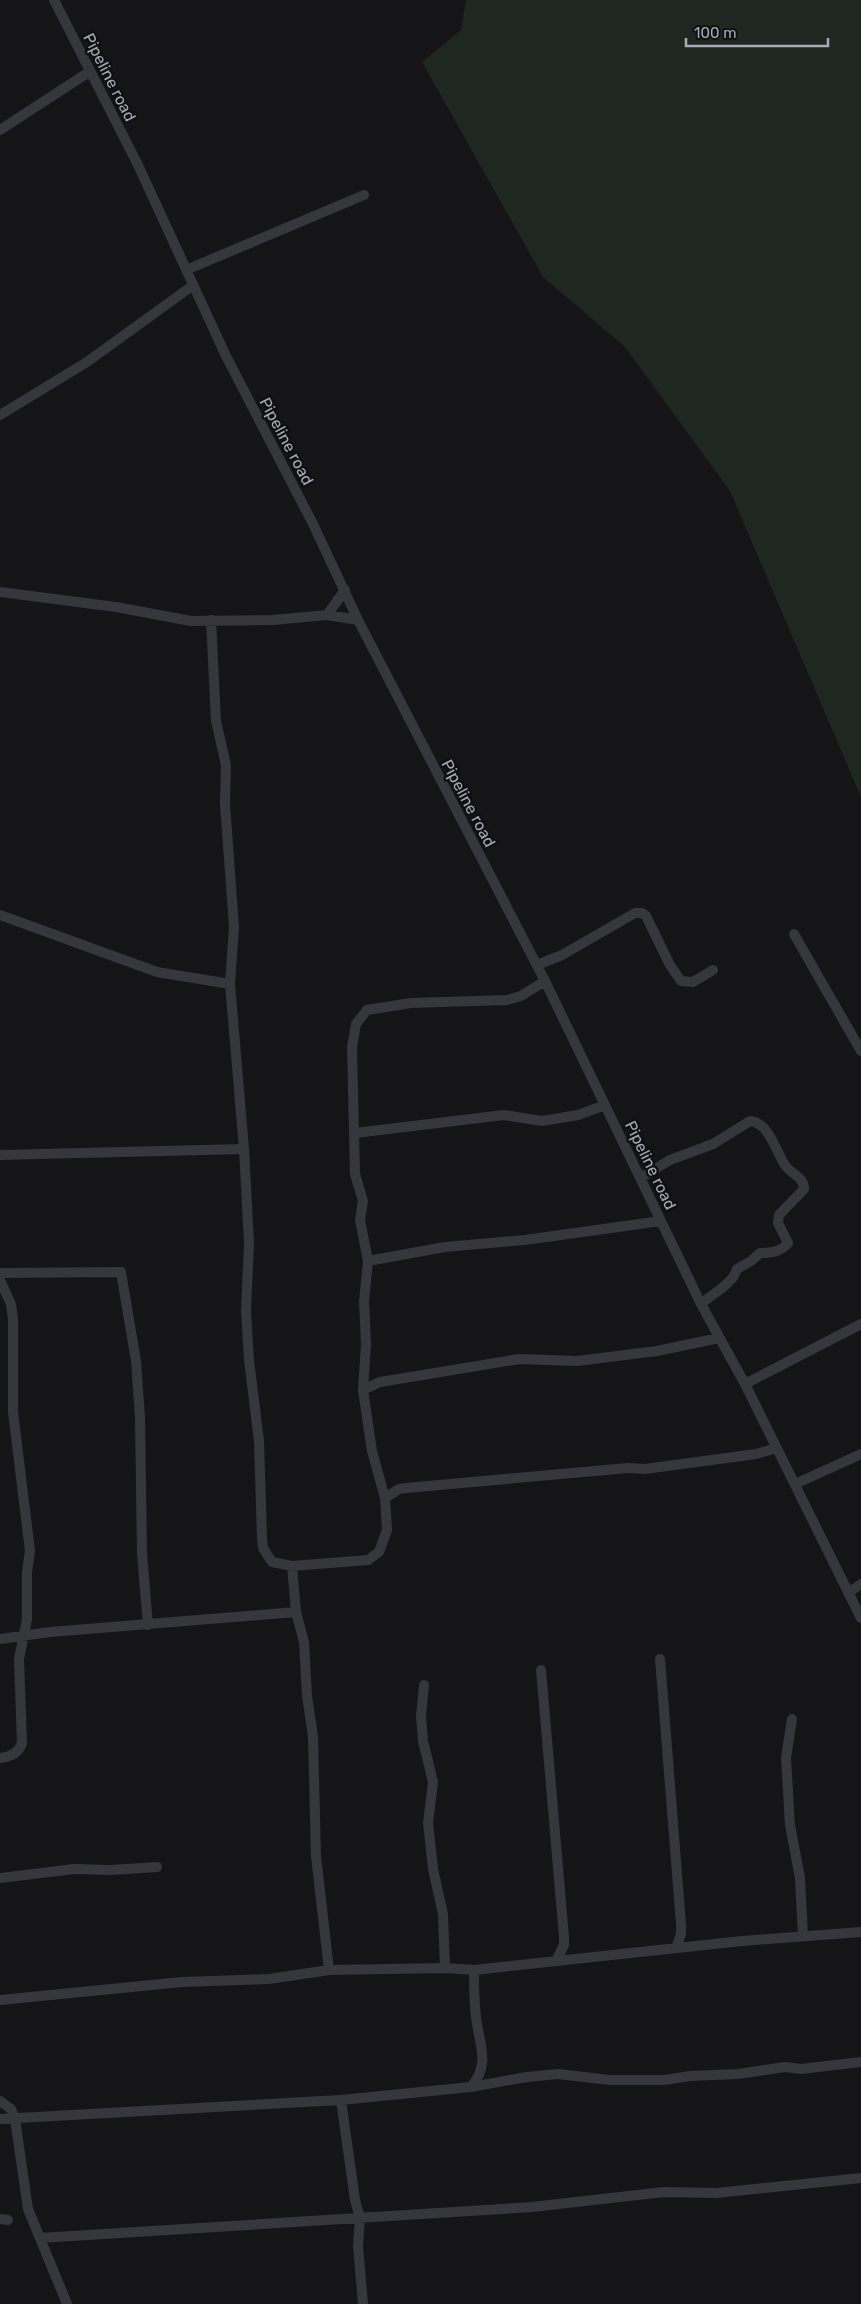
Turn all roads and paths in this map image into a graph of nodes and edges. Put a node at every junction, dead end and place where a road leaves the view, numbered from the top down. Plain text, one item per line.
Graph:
1 (54, 0) edge
2 (89, 72) junction
3 (0, 130) edge
4 (364, 195) dead end
5 (186, 270) junction
6 (192, 286) junction
7 (0, 415) edge
8 (345, 590) junction
9 (0, 592) edge
10 (327, 615) junction
11 (211, 620) junction
12 (358, 620) junction
13 (0, 915) edge
14 (794, 934) dead end
15 (537, 965) junction
16 (713, 970) dead end
17 (546, 981) junction
18 (230, 984) junction
19 (861, 1051) edge
20 (605, 1105) junction
21 (355, 1134) junction
22 (244, 1149) junction
23 (0, 1156) edge
24 (640, 1178) junction
25 (661, 1221) junction
26 (368, 1261) junction
27 (0, 1273) edge
28 (0, 1280) edge
29 (701, 1304) junction
30 (861, 1324) edge
31 (719, 1338) junction
32 (745, 1384) junction
33 (363, 1390) junction
34 (777, 1448) junction
35 (861, 1454) edge
36 (795, 1484) junction
37 (385, 1498) junction
38 (292, 1566) junction
39 (861, 1584) edge
40 (848, 1593) junction
41 (296, 1612) junction
42 (861, 1618) edge
43 (148, 1625) junction
44 (25, 1637) junction
45 (0, 1639) edge
46 (660, 1659) dead end
47 (541, 1670) dead end
48 (424, 1685) dead end
49 (792, 1719) dead end
50 (0, 1758) edge
51 (157, 1867) dead end
52 (0, 1878) edge
53 (861, 1932) edge
54 (803, 1936) junction
55 (676, 1948) junction
56 (557, 1959) junction
57 (445, 1968) junction
58 (329, 1970) junction
59 (474, 1970) junction
60 (0, 2000) edge
61 (861, 2062) edge
62 (471, 2088) junction
63 (341, 2100) junction
64 (0, 2101) edge
65 (0, 2119) edge
66 (15, 2119) junction
67 (861, 2178) edge
68 (360, 2218) junction
69 (40, 2238) junction
70 (67, 2304) edge
71 (363, 2304) edge

1 - 2 street, Pipeline road
2 - 3 street
2 - 5 street, Pipeline road
4 - 5 street
5 - 6 street, Pipeline road
6 - 7 street
6 - 8 street, Pipeline road
8 - 10 street
8 - 12 street, Pipeline road
9 - 11 street
10 - 11 street
10 - 12 street
11 - 18 street
12 - 15 street, Pipeline road
13 - 18 street
14 - 19 street
15 - 16 street
15 - 17 street, Pipeline road
17 - 20 street, Pipeline road
17 - 21 street
18 - 22 street
20 - 21 street
20 - 24 street, Pipeline road
21 - 26 street
22 - 23 street
22 - 38 street
24 - 25 street, Pipeline road
24 - 29 street
25 - 26 street
25 - 29 street, Pipeline road
26 - 33 street
27 - 43 street
28 - 44 street
29 - 31 street, Pipeline road
30 - 32 street
31 - 32 street, Pipeline road
31 - 33 street
32 - 34 street, Pipeline road
33 - 37 street
34 - 36 street, Pipeline road
34 - 37 street
35 - 36 street
36 - 40 street, Pipeline road
37 - 38 street
38 - 41 street
39 - 40 street
40 - 42 street, Pipeline road
41 - 43 street
41 - 58 street
43 - 44 street
44 - 45 street
44 - 50 street
46 - 55 street
47 - 56 street
48 - 57 street
49 - 54 street
51 - 52 street
53 - 54 street
54 - 55 street
55 - 56 street
56 - 59 street
57 - 58 street
57 - 59 street
58 - 60 street
59 - 62 street
61 - 62 street
62 - 63 street
63 - 66 street
63 - 68 street
64 - 66 street
65 - 66 street
66 - 69 street
67 - 68 street
68 - 69 street
68 - 71 street
69 - 70 street

